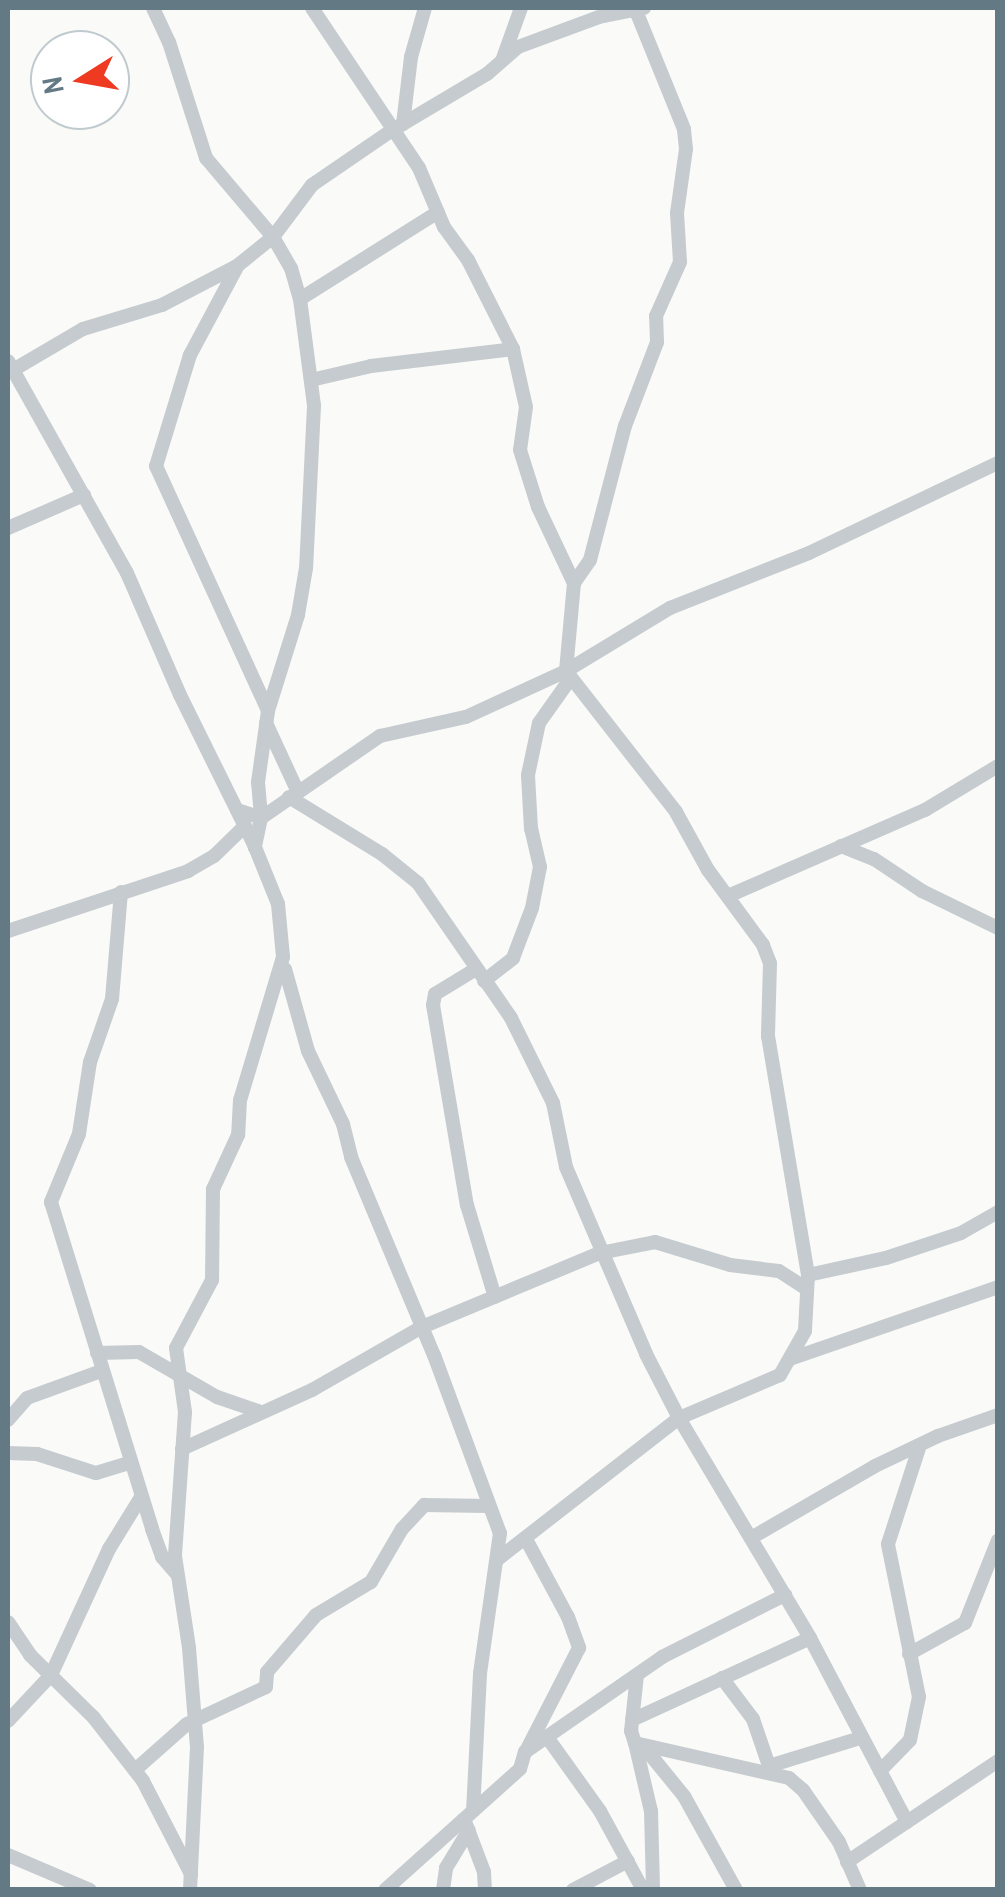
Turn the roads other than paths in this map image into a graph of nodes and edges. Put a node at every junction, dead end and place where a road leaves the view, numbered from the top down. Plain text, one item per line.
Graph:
1 (153, 8) edge
2 (165, 8) edge
3 (312, 8) edge
4 (426, 8) edge
5 (521, 8) edge
6 (640, 9) edge
7 (163, 28) junction
8 (502, 63) junction
9 (397, 127) junction
10 (438, 212) junction
11 (273, 238) junction
12 (237, 266) junction
13 (300, 298) junction
14 (514, 349) junction
15 (10, 365) edge
16 (311, 380) junction
17 (998, 462) edge
18 (84, 495) junction
19 (8, 528) edge
20 (574, 583) junction
21 (568, 674) junction
22 (267, 717) junction
23 (998, 766) edge
24 (293, 793) junction
25 (236, 810) junction
26 (261, 818) junction
27 (245, 826) junction
28 (841, 846) junction
29 (255, 847) junction
30 (121, 892) junction
31 (728, 896) junction
32 (998, 928) edge
33 (8, 931) edge
34 (283, 958) junction
35 (480, 975) junction
36 (998, 1212) edge
37 (600, 1253) junction
38 (808, 1282) junction
39 (998, 1286) edge
40 (495, 1296) junction
41 (422, 1327) junction
42 (98, 1354) junction
43 (789, 1359) junction
44 (102, 1371) junction
45 (178, 1373) junction
46 (261, 1412) junction
47 (679, 1418) junction
48 (994, 1419) edge
49 (8, 1420) edge
50 (920, 1445) junction
51 (182, 1449) junction
52 (8, 1453) edge
53 (131, 1462) junction
54 (141, 1497) junction
55 (489, 1506) junction
56 (751, 1538) junction
57 (998, 1540) edge
58 (527, 1541) junction
59 (498, 1560) junction
60 (176, 1573) junction
61 (785, 1594) junction
62 (8, 1622) edge
63 (810, 1638) junction
64 (909, 1654) junction
65 (51, 1675) junction
66 (637, 1675) junction
67 (722, 1678) junction
68 (196, 1719) junction
69 (632, 1720) junction
70 (8, 1721) edge
71 (547, 1737) junction
72 (860, 1738) junction
73 (640, 1745) junction
74 (525, 1752) junction
75 (998, 1761) edge
76 (770, 1769) junction
77 (136, 1770) junction
78 (880, 1771) junction
79 (468, 1820) junction
80 (907, 1822) junction
81 (8, 1855) edge
82 (628, 1862) junction
83 (847, 1862) junction
84 (190, 1882) edge
85 (90, 1890) edge
86 (385, 1890) edge
87 (443, 1890) edge
88 (485, 1890) edge
89 (573, 1890) edge
90 (642, 1890) edge
91 (652, 1890) edge
92 (736, 1890) edge
93 (860, 1890) edge

1 - 7 street
2 - 7 street
3 - 9 street
4 - 9 street
5 - 8 street
6 - 8 street
6 - 20 street
7 - 11 street
8 - 9 street
9 - 10 street
9 - 11 street
10 - 13 street
10 - 14 street
11 - 12 street
11 - 13 street
12 - 15 street
12 - 22 street
13 - 16 street
14 - 16 street
14 - 20 street
15 - 18 street
16 - 22 street
17 - 21 street
18 - 19 street
18 - 25 street
20 - 21 street
21 - 24 street
21 - 31 street
21 - 35 street
22 - 24 street
22 - 26 street
23 - 28 street
24 - 26 street
24 - 35 street
25 - 26 street
25 - 27 street
26 - 29 street
27 - 29 street
27 - 30 street
28 - 31 street
28 - 32 street
29 - 34 street
30 - 33 street
30 - 42 street
31 - 38 street
34 - 41 street
34 - 45 street
35 - 37 street
35 - 40 street
36 - 38 street
37 - 38 street
37 - 40 street
37 - 47 street
38 - 43 street
39 - 43 street
40 - 41 street
41 - 46 street
41 - 55 street
42 - 44 street
42 - 45 street
43 - 47 street
44 - 49 street
44 - 53 street
45 - 46 street
45 - 51 street
46 - 51 street
47 - 56 street
47 - 58 street
48 - 50 street
50 - 56 street
50 - 64 street
51 - 60 street
52 - 53 street
53 - 54 street
54 - 60 street
54 - 65 street
55 - 59 street
55 - 68 street
56 - 61 street
57 - 64 street
58 - 59 street
58 - 74 street
59 - 79 street
60 - 68 street
61 - 63 street
61 - 66 street
62 - 65 street
63 - 67 street
63 - 72 street
64 - 78 street
65 - 70 street
65 - 77 street
66 - 69 street
66 - 71 street
67 - 69 street
67 - 76 street
68 - 77 street
68 - 84 street
69 - 73 street
71 - 74 street
71 - 82 street
72 - 76 street
72 - 78 street
73 - 76 street
73 - 91 street
73 - 92 street
74 - 79 street
75 - 80 street
76 - 83 street
77 - 84 street
78 - 80 street
79 - 86 street
79 - 87 street
79 - 88 street
80 - 83 street
81 - 85 street
82 - 89 street
82 - 90 street
83 - 93 street

